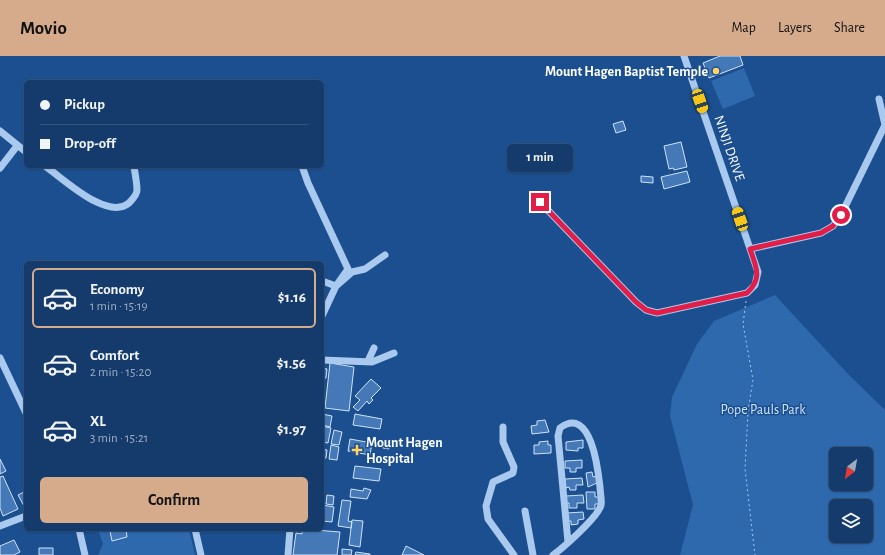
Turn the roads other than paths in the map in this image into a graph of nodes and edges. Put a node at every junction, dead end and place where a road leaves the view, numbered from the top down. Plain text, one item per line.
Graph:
1 (684, 56) edge
2 (879, 100) dead end
3 (0, 131) edge
4 (17, 146) junction
5 (24, 151) edge
6 (0, 168) edge
7 (48, 168) edge
8 (134, 168) edge
9 (303, 168) edge
10 (540, 202) dead end
11 (750, 249) junction
12 (385, 255) dead end
13 (324, 282) edge
14 (336, 286) junction
15 (324, 312) edge
16 (374, 348) dead end
17 (394, 353) dead end
18 (0, 358) edge
19 (324, 360) edge
20 (368, 360) junction
21 (24, 409) edge
22 (503, 427) dead end
23 (525, 511) dead end
24 (24, 517) edge
25 (0, 526) edge
26 (79, 531) edge
27 (195, 531) edge
28 (290, 531) edge
29 (568, 542) junction
30 (85, 555) edge
31 (201, 555) edge
32 (288, 555) edge
33 (514, 555) edge
34 (533, 555) edge
35 (553, 555) edge

1 - 11 street, NINJI DRIVE
2 - 11 street
3 - 4 street
4 - 5 street
4 - 6 street
7 - 8 street
9 - 14 street
10 - 11 street, NINJI DRIVE
12 - 14 street
13 - 14 street
14 - 15 street
16 - 20 street
17 - 20 street
18 - 21 street
19 - 20 street
22 - 33 street
23 - 34 street
24 - 25 street
26 - 30 street
27 - 31 street
28 - 32 street
29 - 29 street
29 - 35 street

